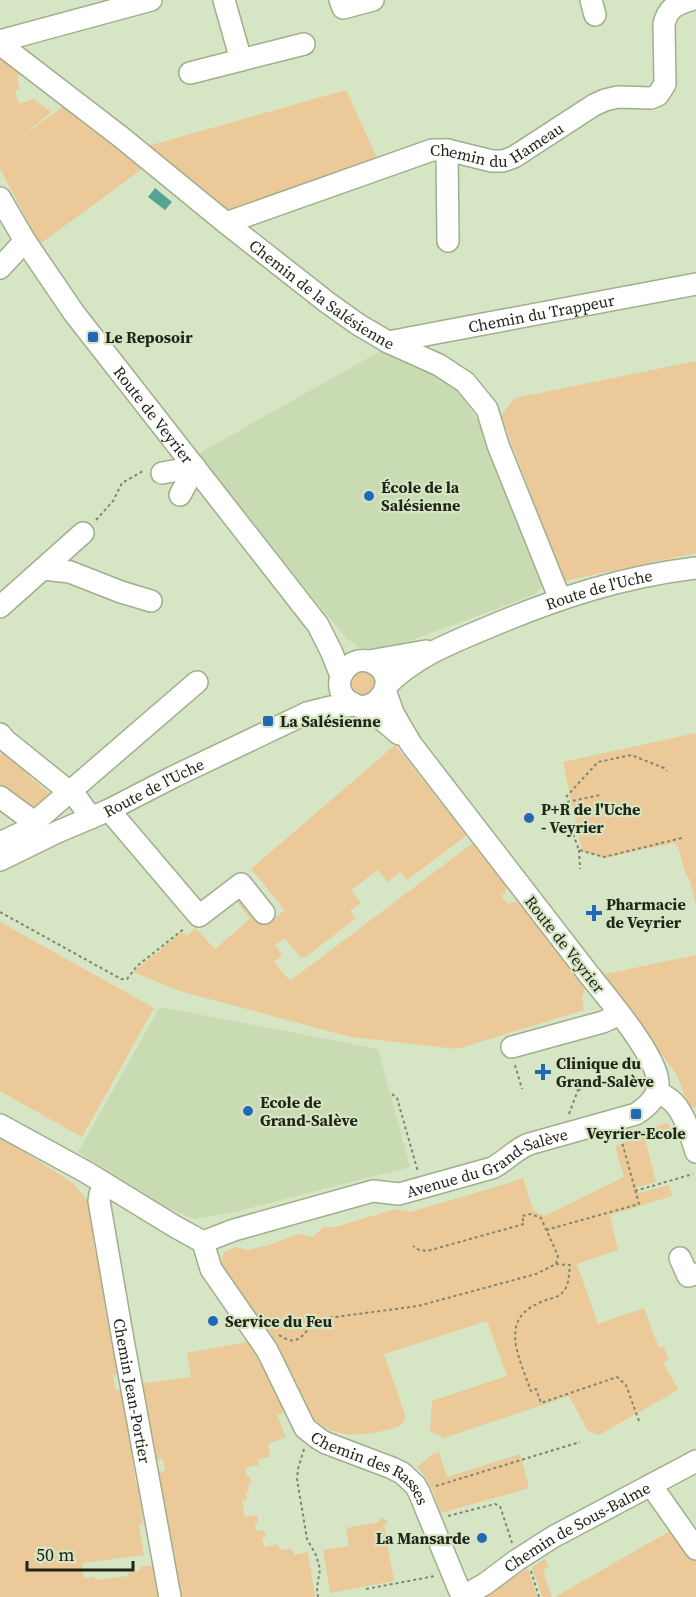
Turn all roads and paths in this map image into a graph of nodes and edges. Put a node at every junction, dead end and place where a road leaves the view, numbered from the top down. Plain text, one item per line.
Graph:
1 (151, 0) edge
2 (224, 0) edge
3 (340, 0) edge
4 (373, 0) edge
5 (691, 0) edge
6 (0, 42) edge
7 (304, 44) dead end
8 (241, 60) junction
9 (190, 73) dead end
10 (447, 150) junction
11 (0, 198) edge
12 (226, 223) junction
13 (25, 241) junction
14 (448, 241) dead end
15 (0, 268) edge
16 (696, 284) edge
17 (388, 342) junction
18 (195, 467) junction
19 (159, 468) junction
20 (83, 533) joint
21 (696, 568) edge
22 (43, 569) junction
23 (560, 599) junction
24 (152, 601) dead end
25 (0, 607) edge
26 (318, 625) junction
27 (436, 649) junction
28 (366, 661) junction
29 (340, 679) junction
30 (197, 682) dead end
31 (385, 688) junction
32 (359, 706) junction
33 (307, 712) junction
34 (0, 734) edge
35 (411, 744) junction
36 (667, 771) dead end
37 (69, 791) junction
38 (600, 795) dead end
39 (0, 796) edge
40 (566, 797) dead end
41 (567, 802) dead end
42 (100, 814) junction
43 (33, 822) junction
44 (573, 834) dead end
45 (682, 838) dead end
46 (0, 843) edge
47 (579, 850) junction
48 (0, 860) edge
49 (580, 869) dead end
50 (0, 912) edge
51 (264, 913) dead end
52 (199, 916) junction
53 (620, 1014) junction
54 (514, 1057) joint
55 (574, 1078) dead end
56 (651, 1085) junction
57 (522, 1089) dead end
58 (578, 1090) junction
59 (392, 1094) dead end
60 (568, 1120) dead end
61 (0, 1125) edge
62 (619, 1133) dead end
63 (695, 1144) edge
64 (693, 1174) dead end
65 (419, 1175) dead end
66 (105, 1185) junction
67 (635, 1191) junction
68 (546, 1230) junction
69 (203, 1242) junction
70 (413, 1246) dead end
71 (680, 1258) dead end
72 (556, 1264) junction
73 (696, 1274) edge
74 (274, 1331) dead end
75 (639, 1420) dead end
76 (580, 1442) dead end
77 (305, 1447) dead end
78 (696, 1461) edge
79 (651, 1485) junction
80 (428, 1489) dead end
81 (442, 1517) dead end
82 (696, 1549) edge
83 (524, 1564) junction
84 (443, 1575) dead end
85 (366, 1589) dead end
86 (462, 1596) edge
87 (170, 1597) edge
88 (318, 1597) edge
89 (539, 1597) edge

1 - 6 street
2 - 8 street
3 - 4 street
5 - 10 street, Chemin du Hameau
6 - 12 street, Chemin de la Salésienne
7 - 8 street
8 - 9 street
10 - 12 street, Chemin du Hameau
10 - 14 street
11 - 13 street, Route de Veyrier
12 - 17 street, Chemin de la Salésienne
13 - 15 street
13 - 18 street, Route de Veyrier
16 - 17 street, Chemin du Trappeur
17 - 23 street, Chemin de la Salésienne
18 - 19 street
18 - 19 street
18 - 26 street, Route de Veyrier
19 - 20 path
20 - 22 street
21 - 23 street, Route de l'Uche
22 - 24 street
22 - 25 street
23 - 27 street, Route de l'Uche
26 - 28 street, Route de Veyrier
26 - 29 street, Route de Veyrier
27 - 28 street, Route de l'Uche
27 - 31 street, Route de l'Uche
28 - 29 street
28 - 31 street
29 - 32 street
29 - 33 street, Route de l'Uche
30 - 37 street
31 - 32 street
31 - 35 street, Route de Veyrier
32 - 33 street, Route de l'Uche
32 - 35 street, Route de Veyrier
33 - 42 street, Route de l'Uche
34 - 37 street
35 - 53 street, Route de Veyrier
36 - 40 path
37 - 42 street
37 - 43 street
38 - 41 path
39 - 43 street
42 - 48 street, Route de l'Uche
42 - 52 street
43 - 46 street
44 - 47 path
45 - 47 path
47 - 49 path
50 - 52 path
51 - 52 street
53 - 54 street
53 - 56 street, Route de Veyrier
54 - 57 path
55 - 58 path
56 - 58 path
56 - 63 street
56 - 69 street, Avenue du Grand-Salève
58 - 60 path
59 - 65 path
61 - 66 street
62 - 67 path
64 - 67 path
66 - 69 street
66 - 87 street, Chemin Jean-Portier
67 - 68 path
68 - 70 path
68 - 72 path
69 - 86 street, Chemin des Rasses
71 - 73 street
72 - 74 path
72 - 75 path
76 - 80 path
77 - 88 path
78 - 79 street, Chemin de Sous-Balme
79 - 82 street
79 - 83 street, Chemin de Sous-Balme
81 - 83 path
83 - 86 street, Chemin de Sous-Balme
83 - 89 path
84 - 85 path

